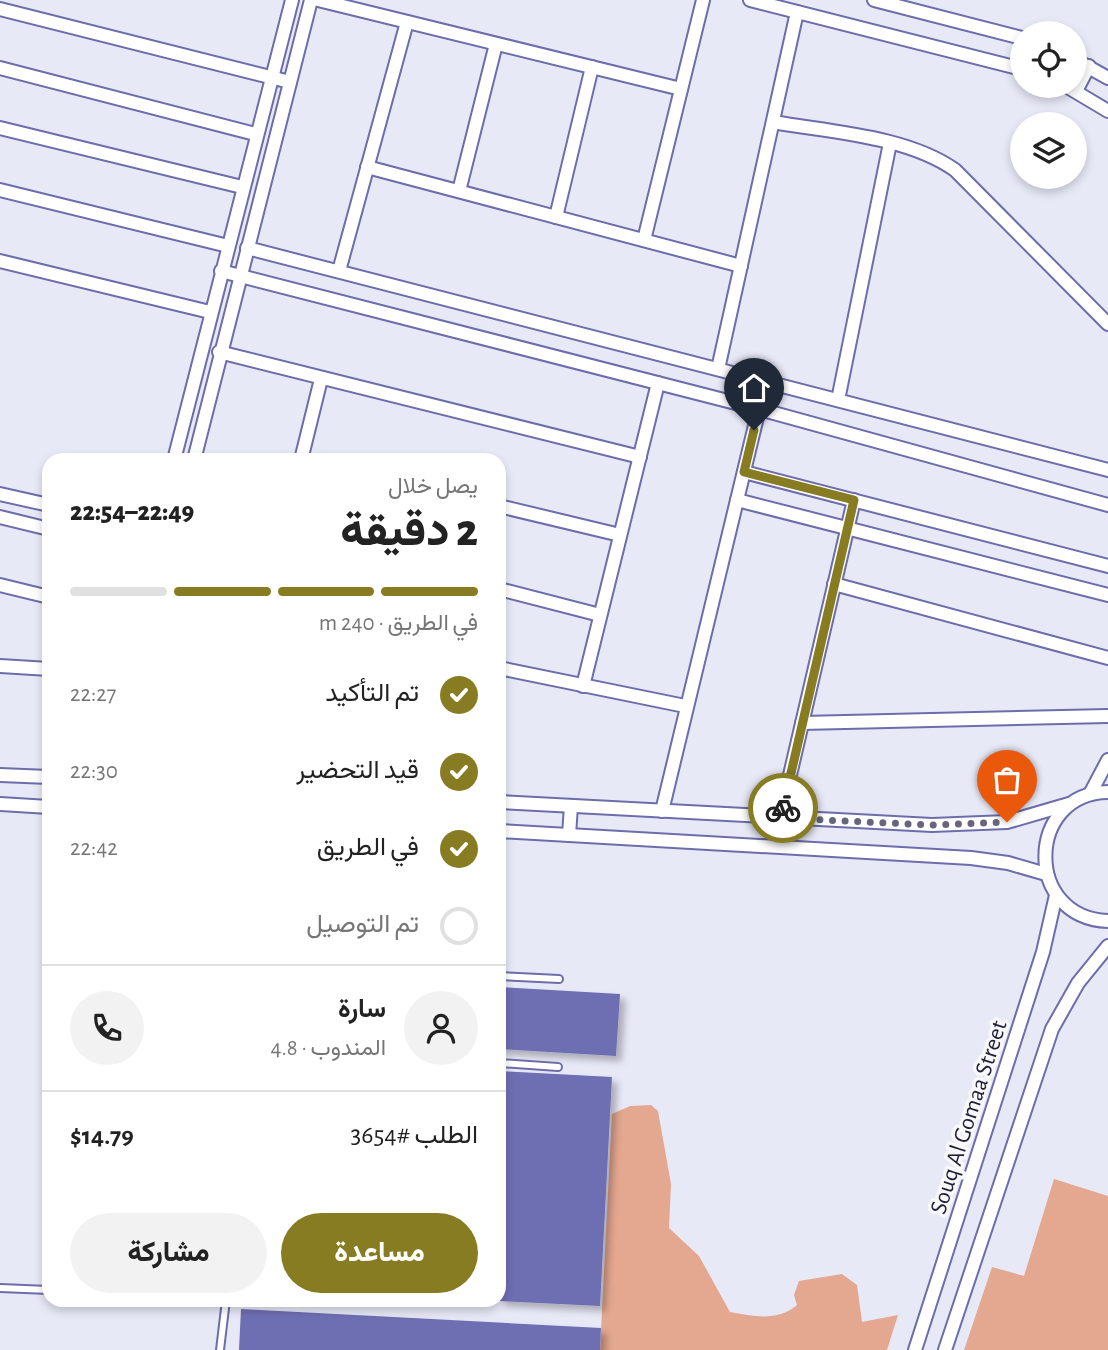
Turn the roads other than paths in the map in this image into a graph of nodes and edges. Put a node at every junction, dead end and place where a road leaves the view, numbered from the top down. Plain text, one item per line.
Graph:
1 (292, 0) edge
2 (311, 0) edge
3 (318, 0) edge
4 (703, 0) edge
5 (750, 0) edge
6 (874, 0) edge
7 (0, 9) edge
8 (797, 12) junction
9 (407, 22) junction
10 (1010, 35) edge
11 (496, 44) junction
12 (1010, 66) edge
13 (1089, 66) joint
14 (0, 68) edge
15 (592, 68) junction
16 (1087, 68) edge
17 (271, 77) junction
18 (1108, 78) edge
19 (290, 82) junction
20 (681, 89) junction
21 (1087, 98) edge
22 (1108, 111) edge
23 (773, 122) junction
24 (0, 128) edge
25 (255, 134) junction
26 (890, 143) junction
27 (367, 167) junction
28 (242, 187) junction
29 (0, 190) edge
30 (459, 191) junction
31 (556, 217) junction
32 (644, 240) junction
33 (228, 246) junction
34 (247, 247) junction
35 (0, 261) edge
36 (740, 266) junction
37 (221, 271) junction
38 (339, 271) junction
39 (239, 276) junction
40 (210, 312) junction
41 (1108, 324) edge
42 (219, 352) junction
43 (718, 369) junction
44 (321, 379) junction
45 (658, 383) junction
46 (838, 400) junction
47 (759, 409) junction
48 (176, 453) edge
49 (196, 453) edge
50 (305, 453) edge
51 (640, 457) junction
52 (1108, 470) edge
53 (744, 472) junction
54 (3, 495) edge
55 (737, 500) junction
56 (854, 500) junction
57 (42, 503) edge
58 (1108, 505) edge
59 (506, 508) edge
60 (1, 517) edge
61 (42, 527) edge
62 (848, 528) junction
63 (620, 535) junction
64 (1108, 566) edge
65 (834, 584) junction
66 (0, 585) edge
67 (506, 591) edge
68 (42, 595) edge
69 (1108, 595) edge
70 (600, 615) junction
71 (1108, 658) edge
72 (0, 666) edge
73 (42, 669) edge
74 (506, 669) edge
75 (583, 685) junction
76 (685, 706) junction
77 (1108, 716) edge
78 (802, 723) junction
79 (1108, 760) edge
80 (0, 775) edge
81 (42, 777) edge
82 (1108, 792) edge
83 (1090, 794) junction
84 (506, 802) edge
85 (0, 804) edge
86 (1069, 804) junction
87 (571, 806) junction
88 (42, 807) edge
89 (662, 811) junction
90 (780, 818) junction
91 (506, 831) edge
92 (569, 835) junction
93 (1046, 874) junction
94 (1056, 895) junction
95 (1108, 921) edge
96 (1108, 946) edge
97 (506, 976) edge
98 (559, 979) dead end
99 (506, 1063) edge
100 (558, 1067) dead end
101 (0, 1288) edge
102 (42, 1290) edge
103 (225, 1307) edge
104 (220, 1350) edge
105 (915, 1350) edge
106 (945, 1350) edge

1 - 17 street
2 - 19 street
3 - 9 street
4 - 20 street
5 - 8 street
6 - 10 street
7 - 17 street
8 - 12 street
8 - 23 street
9 - 11 street
9 - 27 street
11 - 15 street
11 - 30 street
13 - 16 street
13 - 18 street
14 - 25 street
15 - 20 street
15 - 31 street
17 - 19 street
17 - 25 street
19 - 34 street
20 - 32 street
21 - 22 street
23 - 26 street
23 - 36 street
24 - 28 street
25 - 28 street
26 - 41 street
26 - 46 street
27 - 30 street
27 - 38 street
28 - 33 street
29 - 33 street
30 - 31 street
31 - 32 street
32 - 36 street
33 - 37 street
34 - 38 street
34 - 39 street
35 - 40 street
36 - 43 street
37 - 39 street
37 - 40 street
38 - 43 street
39 - 42 street
39 - 45 street
40 - 48 street
42 - 44 street
42 - 49 street
43 - 46 street
44 - 50 street
44 - 51 street
45 - 47 street
45 - 51 street
46 - 52 street
47 - 53 street
47 - 58 street
51 - 63 street
53 - 55 street
53 - 56 street
54 - 57 street
54 - 60 street
55 - 62 street
55 - 76 street
56 - 62 street
56 - 64 street
59 - 63 street
60 - 61 street
62 - 65 street
62 - 69 street
63 - 70 street
65 - 71 street
65 - 78 street
66 - 68 street
67 - 70 street
70 - 75 street
72 - 73 street
74 - 75 street
75 - 76 street
76 - 89 street
77 - 78 street
78 - 90 street
79 - 83 street
80 - 81 street
82 - 83 street
83 - 86 street
84 - 87 street
85 - 88 street
86 - 90 street
86 - 93 street
87 - 89 street
87 - 92 street
89 - 90 street
91 - 92 street
92 - 93 street
93 - 94 street
94 - 95 street
94 - 105 street, Souq Al Gomaa Street
96 - 106 street, Souq Al Gomaa Street
97 - 98 lane
99 - 100 lane
101 - 102 lane
103 - 104 lane

